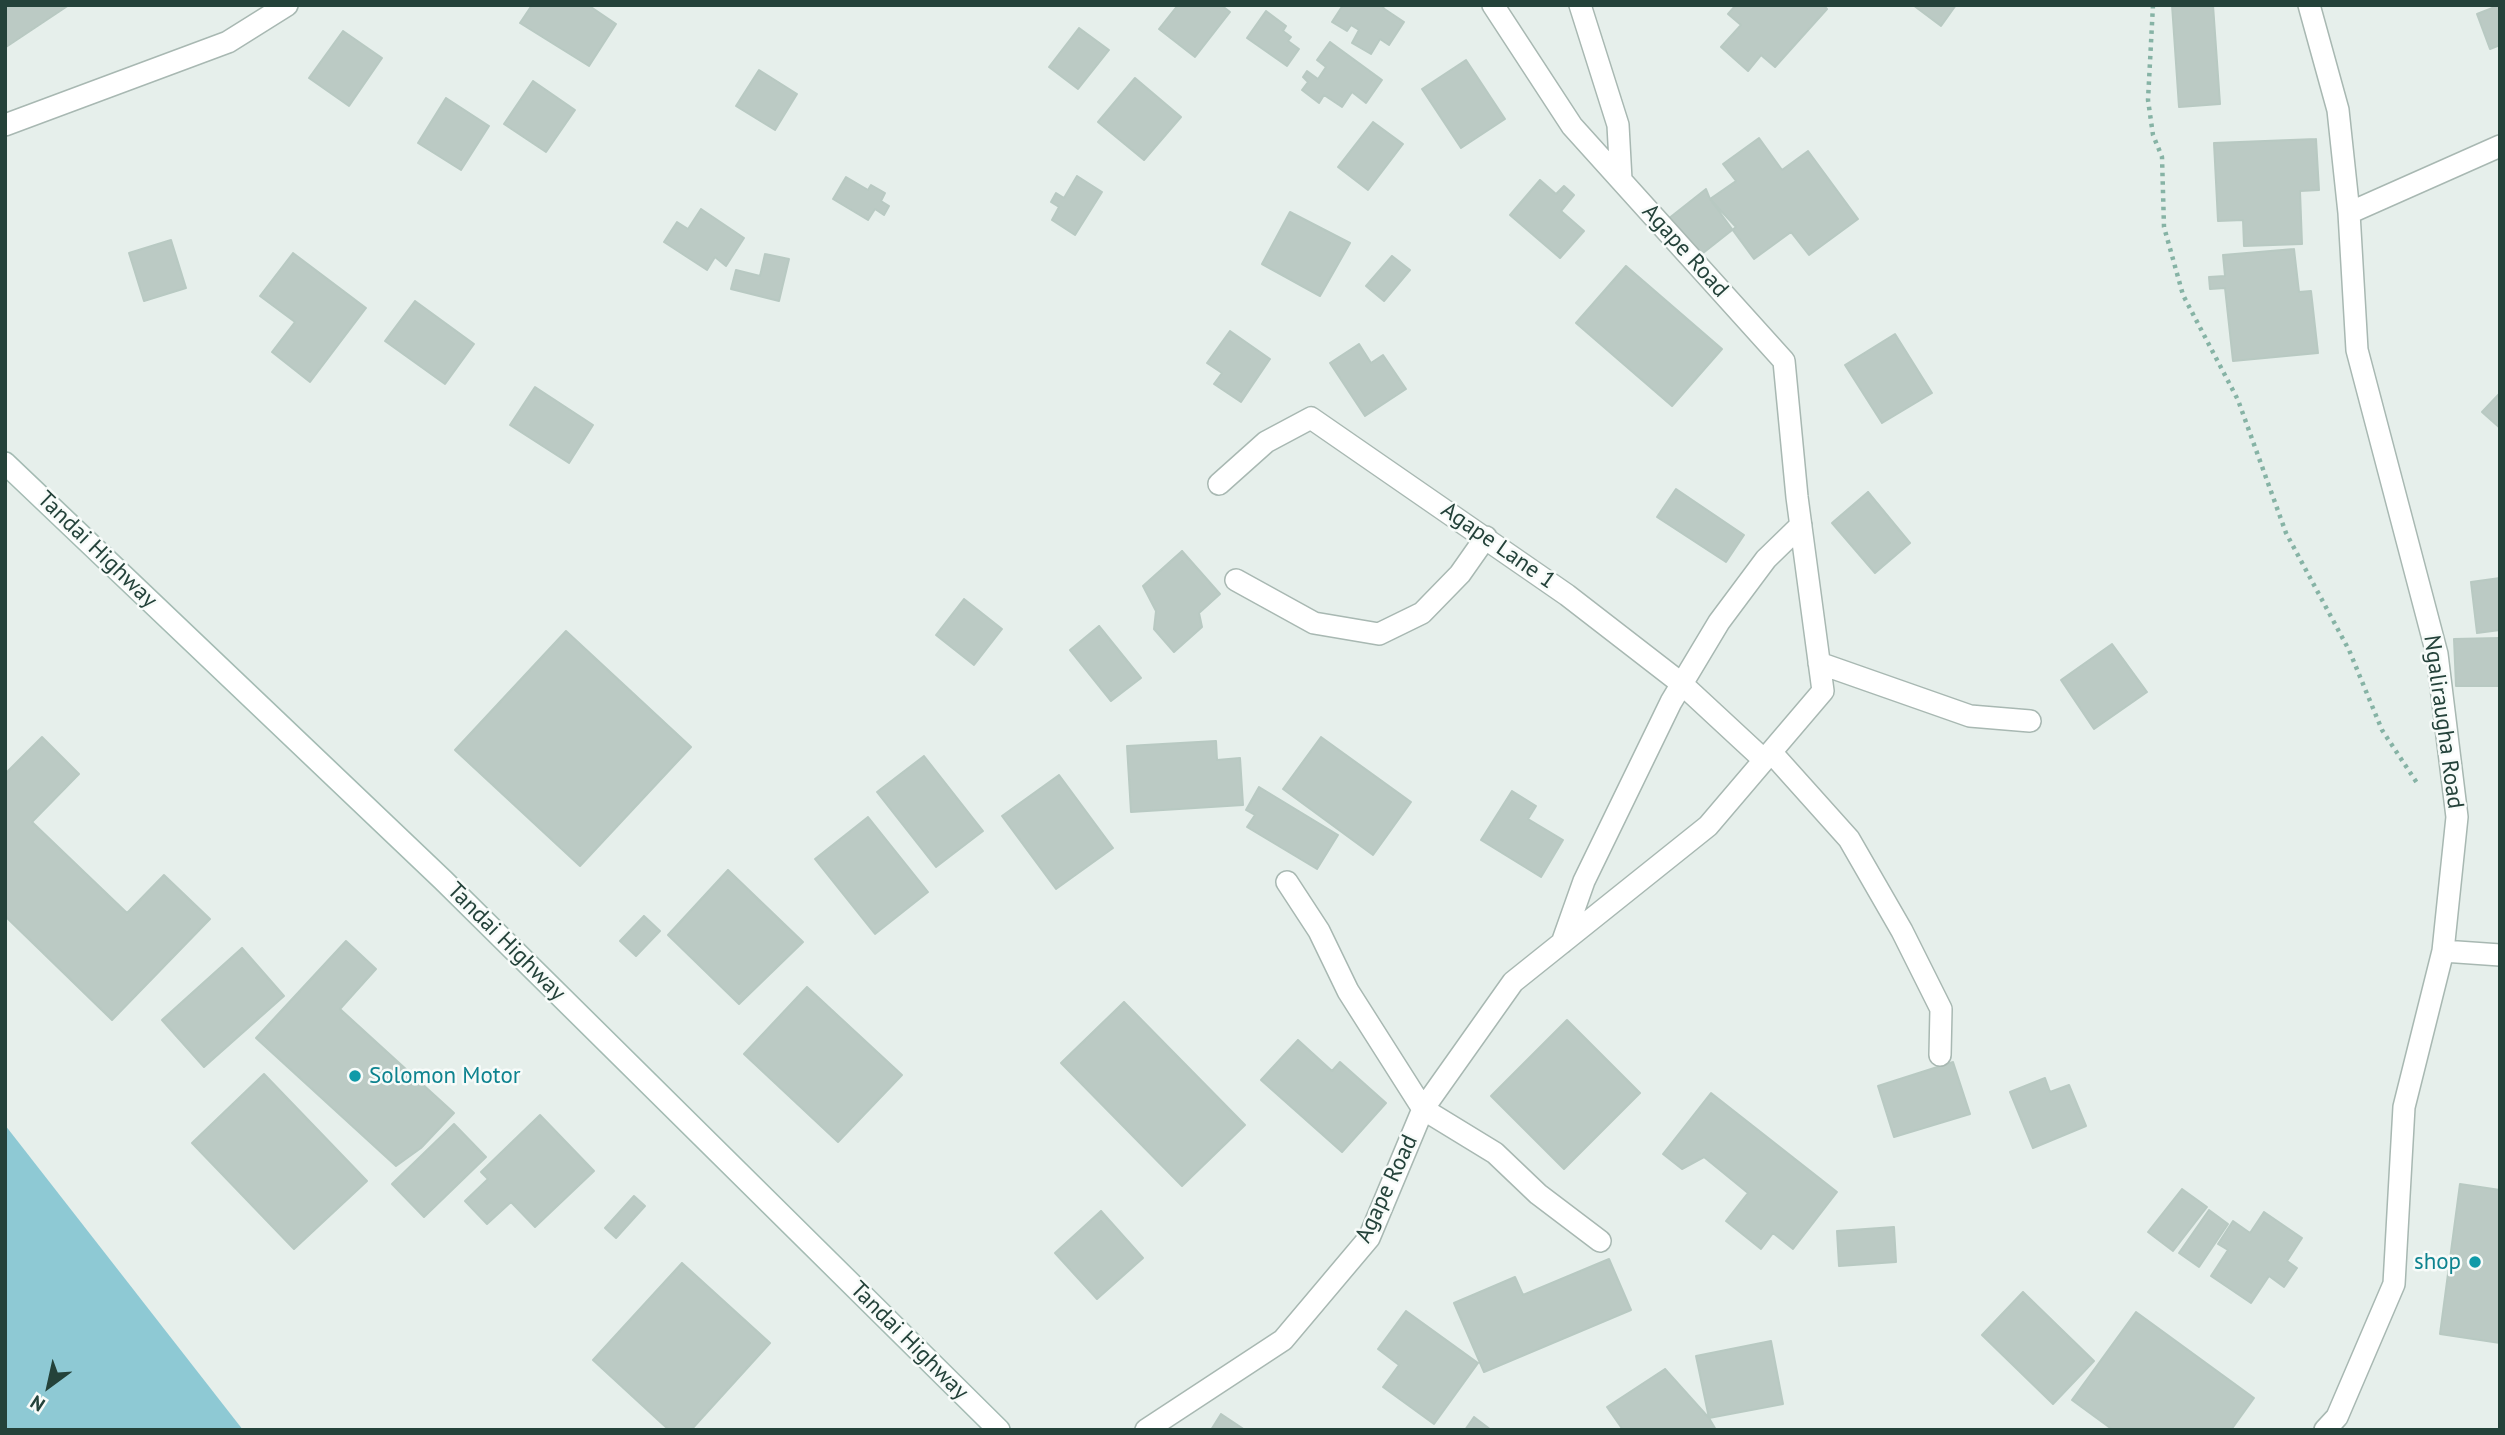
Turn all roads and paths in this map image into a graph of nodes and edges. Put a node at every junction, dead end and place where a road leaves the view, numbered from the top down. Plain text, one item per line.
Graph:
1 (287, 5) edge
2 (1493, 5) edge
3 (1580, 5) edge
4 (2152, 5) edge
5 (2309, 5) edge
6 (5, 125) edge
7 (2500, 146) edge
8 (1621, 180) junction
9 (2349, 213) junction
10 (5, 463) edge
11 (1219, 484) dead end
12 (1801, 525) junction
13 (1486, 537) junction
14 (1236, 580) dead end
15 (1819, 663) junction
16 (1682, 684) junction
17 (2030, 721) dead end
18 (1768, 756) junction
19 (2457, 817) junction
20 (1287, 882) dead end
21 (1562, 943) junction
22 (2444, 951) junction
23 (2500, 955) edge
24 (1940, 1055) dead end
25 (1423, 1109) junction
26 (1600, 1241) dead end
27 (999, 1430) edge
28 (1146, 1430) edge
29 (2325, 1430) edge

1 - 6 street
2 - 8 street, Agape Road
3 - 8 street
4 - 19 path
5 - 9 street, Ngaliraugha Road
7 - 9 street
8 - 12 street, Agape Road
9 - 19 street, Ngaliraugha Road
10 - 27 street, Tandai Highway
11 - 13 street, Agape Lane 1
12 - 15 street, Agape Road
12 - 16 street
13 - 14 street
13 - 16 street, Agape Lane 1
15 - 17 street
15 - 18 street, Agape Road
16 - 18 street, Agape Lane 1
16 - 21 street
18 - 21 street, Agape Road
18 - 24 street, Agape Lane 1
19 - 22 street, Ngaliraugha Road
20 - 25 street
21 - 25 street, Agape Road
22 - 23 street
22 - 29 street, Ngaliraugha Road
25 - 26 street
25 - 28 street, Agape Road

